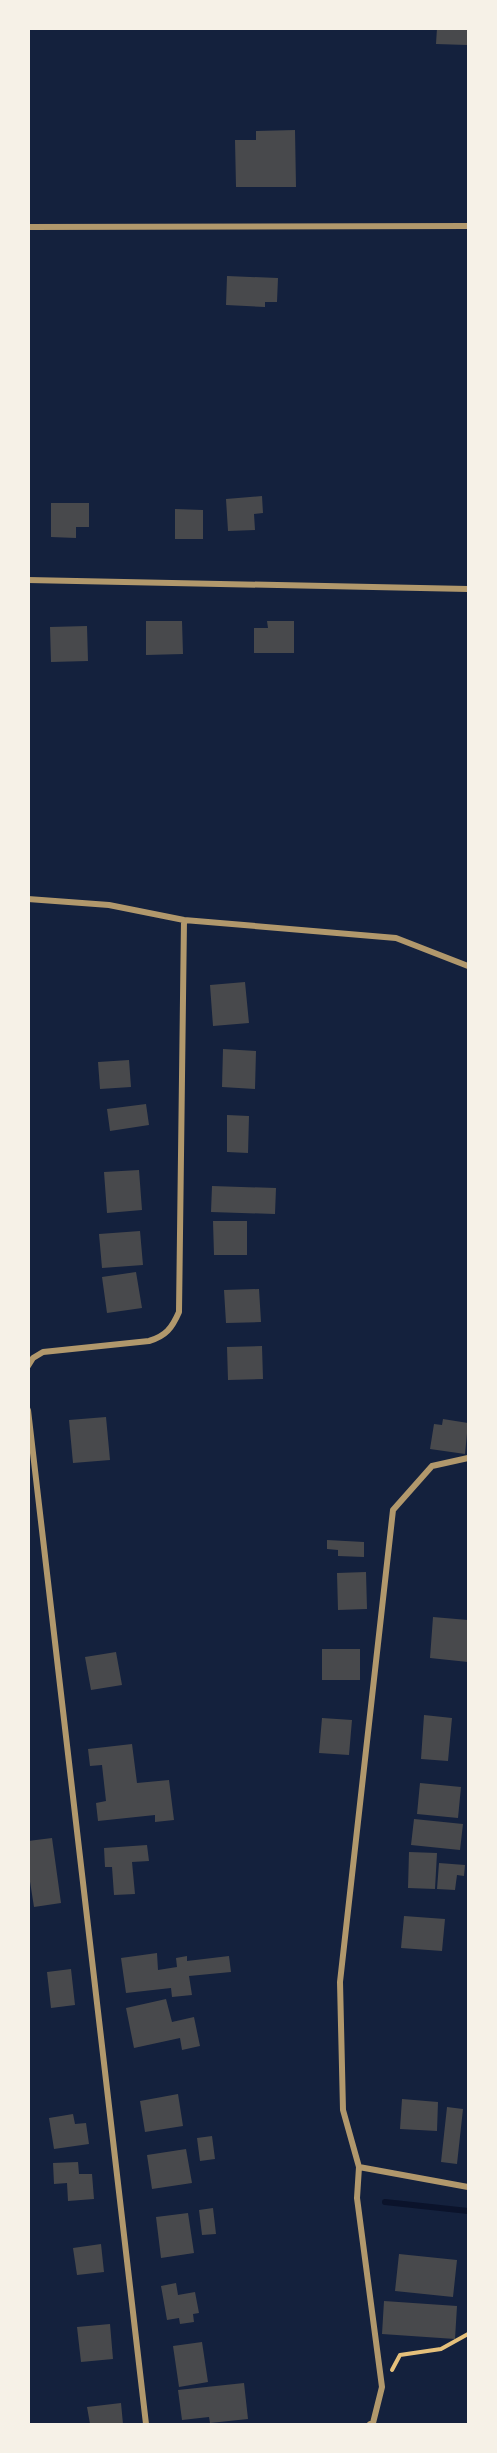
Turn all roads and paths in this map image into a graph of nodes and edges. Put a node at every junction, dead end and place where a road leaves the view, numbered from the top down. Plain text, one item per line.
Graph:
1 (468, 226) edge
2 (28, 227) edge
3 (28, 580) edge
4 (468, 588) edge
5 (28, 899) edge
6 (184, 920) junction
7 (468, 966) edge
8 (28, 1366) edge
9 (28, 1410) edge
10 (468, 1458) edge
11 (359, 2167) junction
12 (468, 2187) edge
13 (468, 2334) edge
14 (382, 2387) junction
15 (146, 2424) edge
16 (371, 2424) edge

1 - 2 street
3 - 4 street
5 - 6 street
6 - 7 street
6 - 8 street
9 - 15 street
10 - 11 street
11 - 12 street
11 - 14 street
13 - 14 path
14 - 16 street

